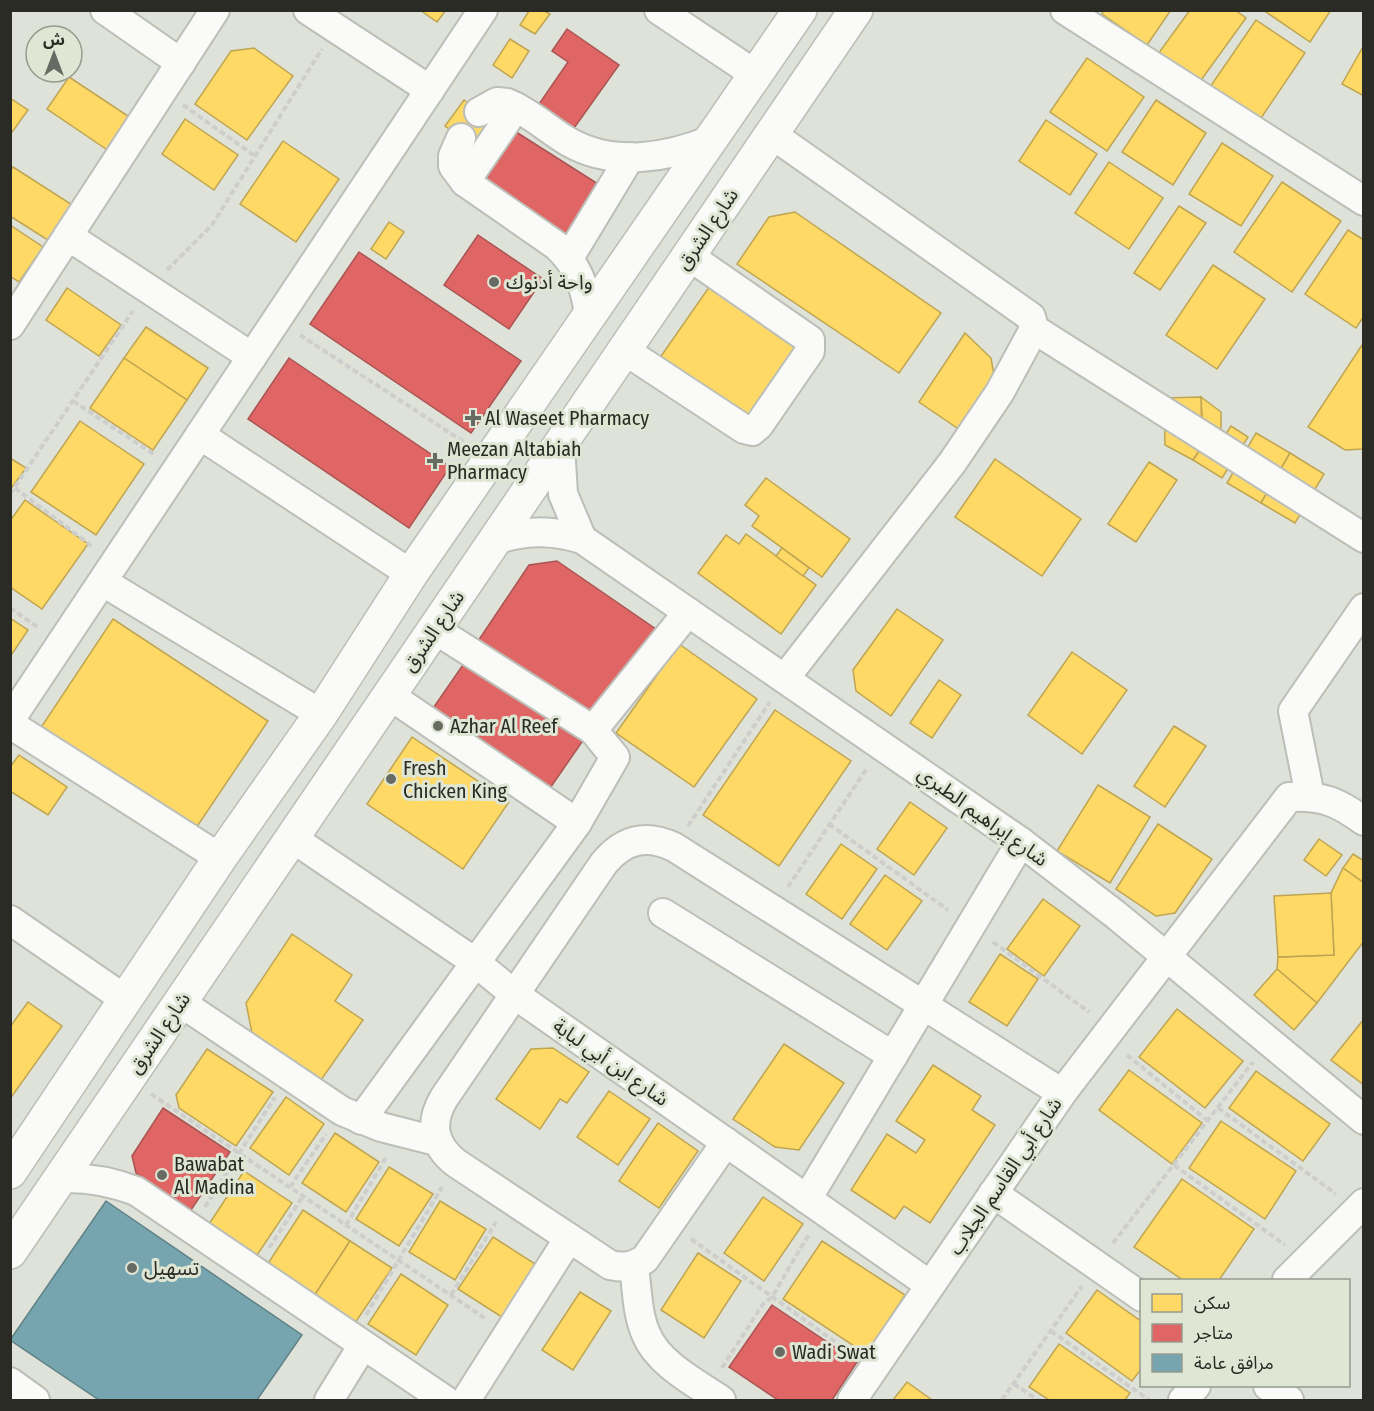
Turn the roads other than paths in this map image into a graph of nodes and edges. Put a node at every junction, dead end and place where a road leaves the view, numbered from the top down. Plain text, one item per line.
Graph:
1 (105, 10) edge
2 (215, 10) edge
3 (308, 10) edge
4 (483, 10) edge
5 (658, 10) edge
6 (800, 10) edge
7 (856, 10) edge
8 (1065, 10) edge
9 (181, 63) junction
10 (756, 75) junction
11 (430, 90) junction
12 (516, 107) junction
13 (479, 112) dead end
14 (770, 133) junction
15 (461, 138) dead end
16 (711, 140) junction
17 (630, 157) junction
18 (465, 182) junction
19 (1364, 201) edge
20 (68, 236) junction
21 (689, 256) junction
22 (569, 258) junction
23 (589, 314) junction
24 (11, 323) edge
25 (1034, 329) junction
26 (624, 350) junction
27 (252, 357) junction
28 (200, 435) junction
29 (560, 445) junction
30 (1364, 538) edge
31 (582, 539) junction
32 (495, 540) junction
33 (109, 572) junction
34 (411, 574) junction
35 (1364, 608) edge
36 (688, 612) junction
37 (434, 629) junction
38 (785, 678) junction
39 (389, 695) junction
40 (321, 714) junction
41 (10, 722) edge
42 (592, 730) junction
43 (1310, 796) junction
44 (1364, 821) edge
45 (577, 823) junction
46 (292, 838) junction
47 (1021, 842) junction
48 (220, 858) junction
49 (663, 913) dead end
50 (10, 920) edge
51 (1167, 957) junction
52 (475, 962) junction
53 (514, 994) junction
54 (126, 1000) junction
55 (180, 1002) junction
56 (923, 1005) junction
57 (892, 1056) junction
58 (1062, 1093) junction
59 (351, 1115) junction
60 (1364, 1120) edge
61 (436, 1141) junction
62 (726, 1142) junction
63 (14, 1161) edge
64 (61, 1178) junction
65 (993, 1193) junction
66 (815, 1204) junction
67 (1360, 1206) edge
68 (569, 1238) junction
69 (10, 1252) edge
70 (634, 1266) junction
71 (1289, 1279) edge
72 (930, 1286) junction
73 (1140, 1296) edge
74 (358, 1341) junction
75 (10, 1382) edge
76 (1195, 1387) edge
77 (1269, 1387) edge
78 (714, 1395) edge
79 (34, 1401) edge
80 (329, 1401) edge
81 (445, 1401) edge
82 (466, 1401) edge
83 (852, 1401) edge
84 (1183, 1401) edge
85 (1289, 1401) edge

1 - 9 street
2 - 9 street
3 - 11 street
4 - 11 street
5 - 10 street
6 - 10 main road
7 - 14 main road, شارع الشرق
8 - 19 street
9 - 20 street
10 - 16 main road
11 - 27 street
12 - 13 street
12 - 17 street
12 - 18 street
14 - 21 main road, شارع الشرق
14 - 25 street
15 - 18 street
16 - 17 street
16 - 23 main road
17 - 22 street
18 - 22 street
20 - 24 street
20 - 27 street
21 - 26 main road, شارع الشرق
21 - 26 street
22 - 23 street
23 - 34 main road
25 - 30 street
25 - 38 street
26 - 29 main road, شارع الشرق
27 - 28 street
28 - 33 street
28 - 34 street
29 - 31 street
29 - 32 main road, شارع الشرق
31 - 32 street, شارع إبراهيم الطبري
31 - 36 street, شارع إبراهيم الطبري
32 - 37 main road, شارع الشرق
33 - 40 street
33 - 41 street
34 - 40 main road
35 - 43 street
36 - 38 street, شارع إبراهيم الطبري
36 - 42 street
37 - 39 main road, شارع الشرق
37 - 42 street
38 - 47 street, شارع إبراهيم الطبري
39 - 45 street
39 - 46 main road, شارع الشرق
40 - 48 main road
41 - 48 street
42 - 45 street
43 - 44 street
43 - 51 street, شارع أبي القاسم الجلاب
45 - 52 street
46 - 52 street, شارع ابن أبي لبابة
46 - 55 main road, شارع الشرق
47 - 51 street, شارع إبراهيم الطبري
47 - 56 street
48 - 54 main road
49 - 57 street
50 - 54 street
51 - 58 street, شارع أبي القاسم الجلاب
51 - 60 street, شارع إبراهيم الطبري
52 - 53 street, شارع ابن أبي لبابة
52 - 59 street
53 - 56 street
53 - 61 street
53 - 62 street, شارع ابن أبي لبابة
54 - 63 main road
55 - 59 street
55 - 64 main road, شارع الشرق
56 - 57 street
56 - 58 street
57 - 66 street
58 - 65 street, شارع أبي القاسم الجلاب
59 - 61 street
61 - 68 street
62 - 66 street, شارع ابن أبي لبابة
62 - 70 street
64 - 69 main road, شارع الشرق
64 - 74 street
65 - 72 street, شارع أبي القاسم الجلاب
65 - 73 street
66 - 72 street, شارع ابن أبي لبابة
67 - 71 street
68 - 70 street
68 - 82 street
70 - 78 street
72 - 83 street, شارع أبي القاسم الجلاب
74 - 80 street
74 - 81 street
75 - 79 street
76 - 84 street
77 - 85 street

